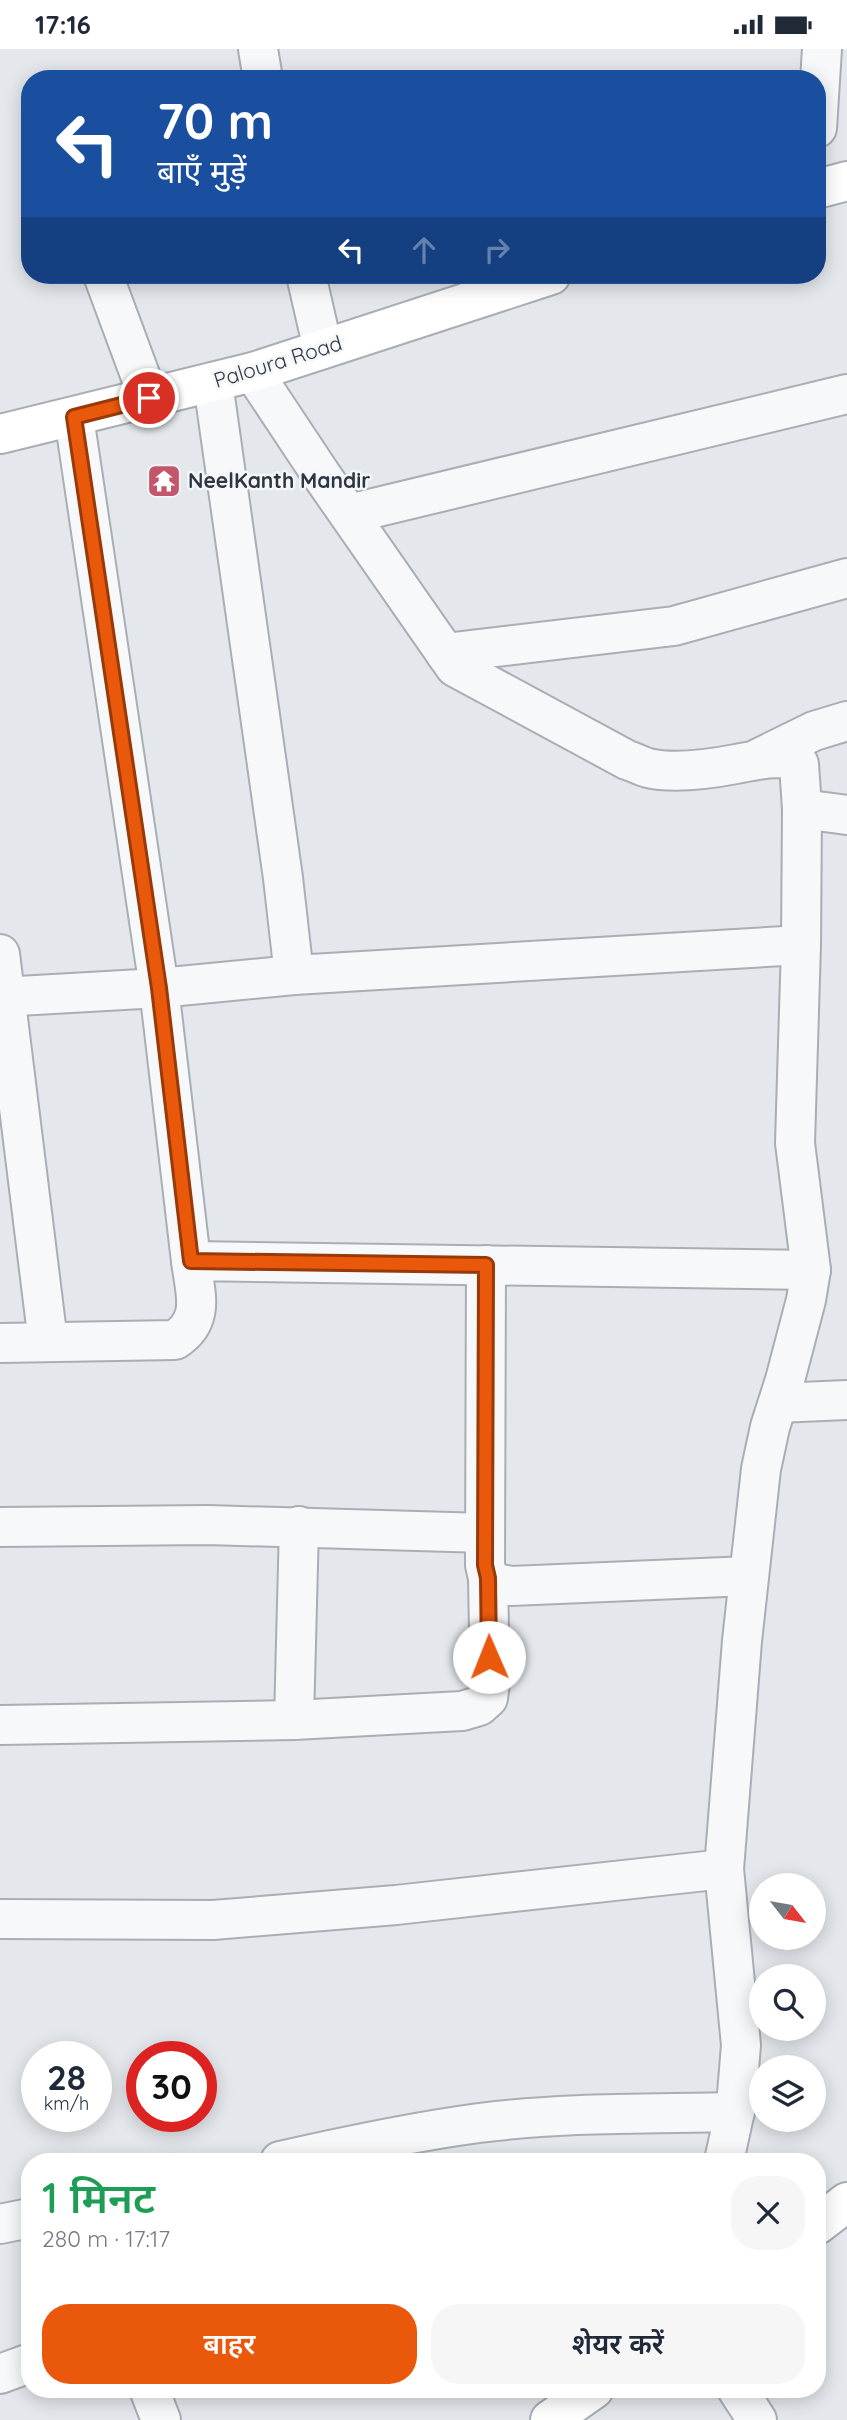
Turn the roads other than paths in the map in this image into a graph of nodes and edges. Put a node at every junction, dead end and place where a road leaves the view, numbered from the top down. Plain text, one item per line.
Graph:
1 (258, 49) edge
2 (822, 49) edge
3 (262, 70) edge
4 (821, 70) edge
5 (847, 117) edge
6 (826, 139) edge
7 (847, 181) edge
8 (826, 187) edge
9 (106, 284) edge
10 (308, 284) edge
11 (523, 284) edge
12 (323, 349) junction
13 (253, 372) junction
14 (213, 383) junction
15 (847, 394) edge
16 (149, 398) junction
17 (74, 417) junction
18 (0, 434) edge
19 (349, 515) junction
20 (847, 578) edge
21 (445, 653) junction
22 (847, 722) edge
23 (759, 758) junction
24 (802, 809) junction
25 (847, 815) edge
26 (801, 945) junction
27 (0, 954) edge
28 (294, 975) junction
29 (159, 988) junction
30 (3, 997) edge
31 (191, 1261) junction
32 (486, 1265) junction
33 (811, 1270) junction
34 (48, 1342) junction
35 (0, 1343) edge
36 (847, 1400) edge
37 (778, 1403) junction
38 (299, 1526) junction
39 (0, 1527) edge
40 (485, 1533) junction
41 (749, 1576) junction
42 (488, 1578) junction
43 (294, 1720) junction
44 (0, 1725) edge
45 (723, 1869) junction
46 (0, 1919) edge
47 (735, 2112) junction
48 (314, 2153) edge
49 (726, 2153) edge
50 (847, 2202) edge
51 (826, 2218) edge
52 (21, 2220) edge
53 (0, 2224) edge
54 (21, 2366) edge
55 (0, 2374) edge
56 (152, 2398) edge
57 (581, 2398) edge
58 (743, 2398) edge
59 (161, 2420) edge
60 (550, 2420) edge
61 (757, 2420) edge

1 - 3 street
2 - 4 street
5 - 6 street
7 - 8 main road
9 - 16 street
10 - 12 street
11 - 12 main road, Paloura Road
12 - 13 main road, Paloura Road
13 - 14 main road, Paloura Road
13 - 19 street
14 - 16 main road, Paloura Road
14 - 28 street
15 - 19 street
16 - 17 main road, Paloura Road
17 - 18 main road, Paloura Road
17 - 29 street
19 - 21 street
20 - 21 street
21 - 23 street
22 - 23 street
23 - 24 street
24 - 25 street
24 - 26 street
26 - 28 street
26 - 33 street
27 - 30 street
28 - 29 street
29 - 30 street
29 - 31 street
30 - 34 street
31 - 32 street
31 - 34 street
32 - 33 street
32 - 40 street
33 - 37 street
34 - 35 street
36 - 37 street
37 - 41 street
38 - 39 street
38 - 40 street
38 - 43 street
40 - 42 street
41 - 42 street
41 - 45 street
42 - 43 street
43 - 44 street
45 - 46 street
45 - 47 street
47 - 48 street
47 - 49 street
50 - 51 main road
52 - 53 street
54 - 55 street
56 - 59 street
57 - 60 main road
58 - 61 street

